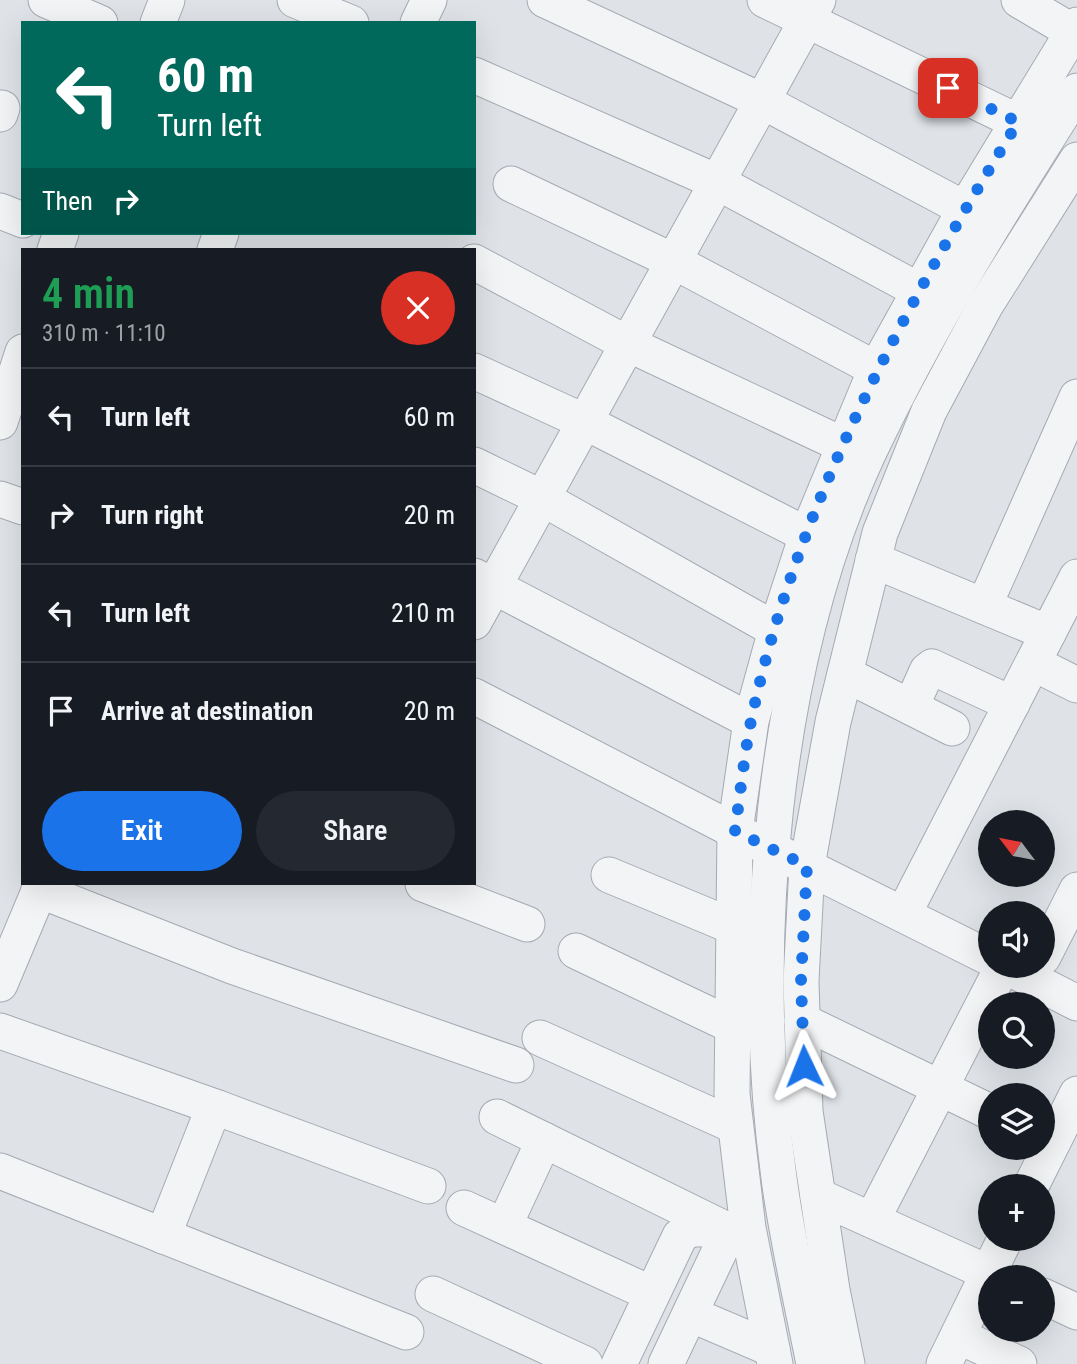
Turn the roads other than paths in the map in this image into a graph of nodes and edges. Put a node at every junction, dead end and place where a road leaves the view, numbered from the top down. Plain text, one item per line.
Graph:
1 (46, 0) edge
2 (167, 0) edge
3 (295, 0) edge
4 (429, 0) edge
5 (545, 0) edge
6 (765, 0) edge
7 (1019, 0) edge
8 (813, 10) edge
9 (95, 21) edge
10 (159, 21) edge
11 (346, 21) edge
12 (419, 21) edge
13 (1075, 28) edge
14 (476, 76) edge
15 (1077, 91) edge
16 (762, 101) junction
17 (1018, 122) junction
18 (1077, 160) edge
19 (717, 183) junction
20 (511, 184) dead end
21 (965, 209) junction
22 (0, 211) edge
23 (21, 219) edge
24 (673, 261) junction
25 (476, 263) edge
26 (918, 290) junction
27 (628, 344) junction
28 (21, 358) edge
29 (876, 369) junction
30 (476, 372) edge
31 (1077, 397) edge
32 (0, 422) edge
33 (585, 422) junction
34 (843, 445) junction
35 (476, 466) edge
36 (542, 498) junction
37 (0, 499) edge
38 (21, 506) edge
39 (807, 535) junction
40 (873, 560) junction
41 (1077, 577) edge
42 (484, 581) edge
43 (984, 606) junction
44 (476, 614) edge
45 (776, 630) junction
46 (1041, 648) junction
47 (845, 674) junction
48 (1077, 685) edge
49 (476, 697) edge
50 (1012, 704) junction
51 (911, 707) junction
52 (751, 721) junction
53 (953, 728) dead end
54 (735, 831) junction
55 (771, 849) junction
56 (807, 866) junction
57 (609, 875) dead end
58 (426, 885) edge
59 (40, 887) edge
60 (1077, 890) edge
61 (904, 913) junction
62 (1055, 922) edge
63 (527, 924) dead end
64 (734, 927) junction
65 (576, 951) dead end
66 (978, 952) edge
67 (1016, 978) edge
68 (1040, 978) edge
69 (0, 984) edge
70 (1077, 1003) edge
71 (802, 1021) junction
72 (733, 1026) junction
73 (0, 1031) edge
74 (540, 1038) dead end
75 (516, 1065) dead end
76 (940, 1088) junction
77 (1077, 1094) edge
78 (978, 1106) edge
79 (218, 1108) junction
80 (497, 1117) dead end
81 (735, 1126) junction
82 (544, 1140) junction
83 (1058, 1145) edge
84 (0, 1171) edge
85 (1039, 1174) edge
86 (428, 1186) dead end
87 (818, 1196) junction
88 (464, 1208) dead end
89 (872, 1220) junction
90 (504, 1227) junction
91 (734, 1228) junction
92 (163, 1236) junction
93 (978, 1267) edge
94 (433, 1294) dead end
95 (652, 1294) junction
96 (1055, 1302) edge
97 (978, 1304) edge
98 (1077, 1312) edge
99 (690, 1314) junction
100 (407, 1332) dead end
101 (951, 1350) edge
102 (773, 1356) edge
103 (584, 1364) edge
104 (619, 1364) edge
105 (666, 1364) edge
106 (814, 1364) edge
107 (847, 1364) edge
108 (1019, 1364) edge

1 - 9 street
2 - 10 street
3 - 11 street
4 - 12 street
5 - 16 street
6 - 8 street
7 - 13 street
8 - 16 street
8 - 17 street
13 - 17 street
14 - 19 street
15 - 55 street
16 - 19 street
16 - 21 street
17 - 21 street
18 - 40 street
19 - 24 street
19 - 26 street
20 - 24 street
21 - 26 street
22 - 23 street
24 - 27 street
24 - 29 street
25 - 27 street
26 - 29 street
27 - 33 street
27 - 34 street
28 - 32 street
29 - 34 street
30 - 33 street
31 - 43 street
33 - 36 street
33 - 39 street
34 - 39 street
35 - 36 street
36 - 42 street
36 - 45 street
37 - 38 street
39 - 45 street
40 - 43 street
40 - 47 street
41 - 46 street
42 - 44 street
42 - 52 street
43 - 46 street
45 - 52 street
46 - 48 street
46 - 50 street
47 - 51 street
47 - 56 street
49 - 54 street
50 - 51 street
50 - 61 street
51 - 53 street
52 - 54 street
54 - 55 street
54 - 64 street
55 - 56 street
55 - 106 street
56 - 61 street
56 - 71 street
57 - 64 street
58 - 63 street
59 - 69 street
59 - 75 street
60 - 62 street
61 - 66 street
64 - 72 street
65 - 72 street
67 - 76 street
68 - 70 street
71 - 76 street
71 - 87 street
72 - 81 street
73 - 79 street
74 - 81 street
76 - 78 street
76 - 89 street
77 - 83 street
79 - 86 street
79 - 92 street
80 - 82 street
81 - 91 street
82 - 90 street
82 - 91 street
83 - 85 street
84 - 92 street
87 - 89 street
87 - 107 street
88 - 90 street
89 - 93 street
90 - 95 street
91 - 95 street
91 - 99 street
91 - 102 street
92 - 100 street
94 - 103 street
95 - 104 street
96 - 98 street
97 - 101 street
99 - 102 street
99 - 105 street
101 - 108 street

